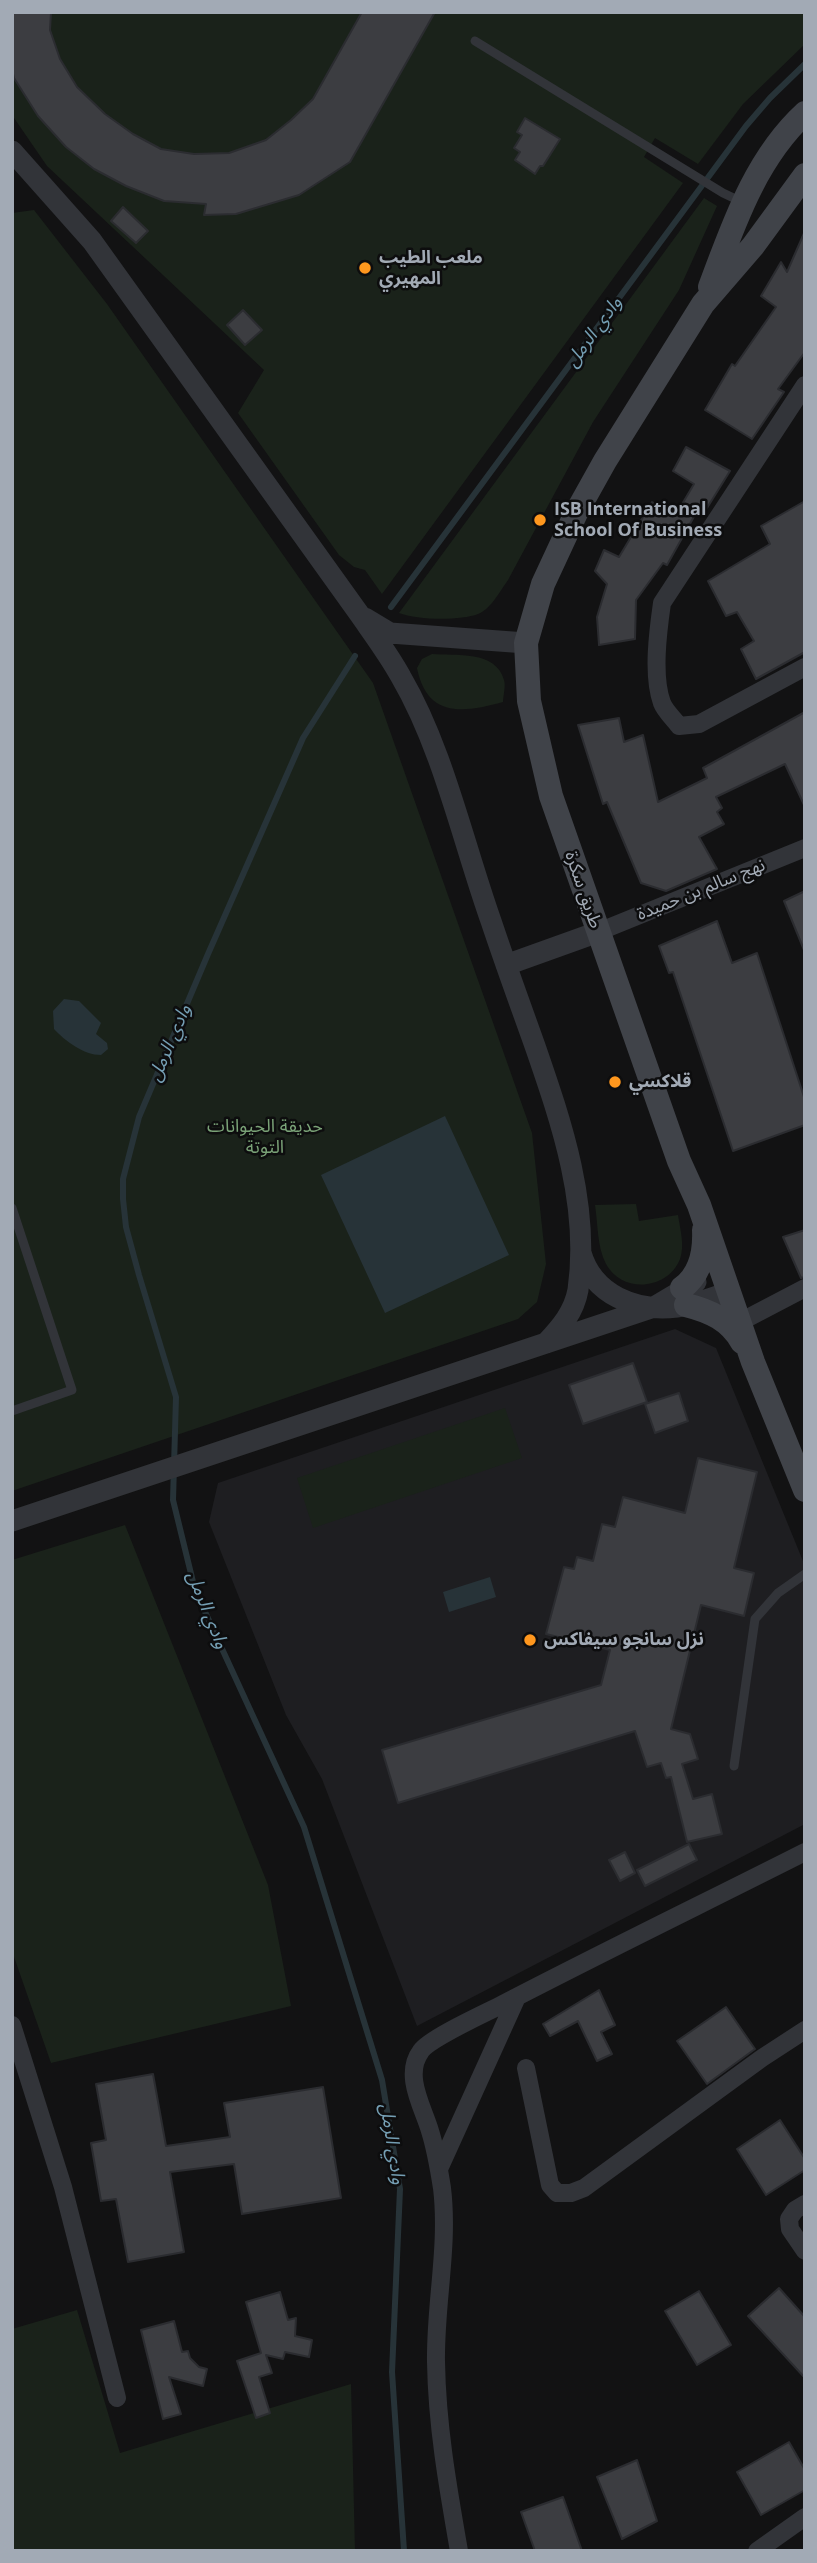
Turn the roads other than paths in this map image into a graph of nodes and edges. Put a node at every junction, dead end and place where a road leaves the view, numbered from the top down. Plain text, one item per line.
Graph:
1 (475, 41) dead end
2 (800, 126) edge
3 (12, 151) edge
4 (12, 169) edge
5 (805, 174) edge
6 (50, 192) junction
7 (733, 198) junction
8 (703, 304) junction
9 (805, 385) edge
10 (360, 615) junction
11 (427, 636) junction
12 (526, 643) junction
13 (805, 667) edge
14 (402, 678) junction
15 (805, 848) edge
16 (598, 932) junction
17 (506, 965) junction
18 (699, 1205) junction
19 (12, 1208) edge
20 (580, 1248) junction
21 (725, 1281) junction
22 (805, 1288) edge
23 (684, 1297) junction
24 (654, 1307) junction
25 (740, 1322) junction
26 (546, 1343) junction
27 (753, 1362) junction
28 (12, 1411) edge
29 (805, 1490) edge
30 (12, 1521) edge
31 (805, 1574) edge
32 (734, 1766) dead end
33 (805, 1852) edge
34 (517, 1997) junction
35 (12, 2025) edge
36 (805, 2030) edge
37 (526, 2068) dead end
38 (439, 2169) junction
39 (805, 2204) edge
40 (805, 2251) edge
41 (117, 2398) dead end
42 (805, 2516) edge
43 (459, 2551) edge
44 (757, 2551) edge

1 - 7 lane
2 - 7 main road
3 - 6 street
4 - 6 street
5 - 8 main road
6 - 10 street
7 - 8 main road
8 - 12 main road, طريق سكرة
9 - 13 street
10 - 11 street
10 - 14 street
11 - 12 street
11 - 14 street
12 - 16 main road, طريق سكرة
14 - 17 street
15 - 16 street, نهج سالم بن حميدة
16 - 17 street
16 - 18 main road, طريق سكرة
17 - 20 street
18 - 21 main road, طريق سكرة
18 - 23 main road
19 - 28 lane
20 - 24 street
20 - 26 street
21 - 23 street
21 - 25 main road, طريق سكرة
22 - 25 street
23 - 24 street
23 - 27 main road
24 - 26 street
25 - 27 main road, طريق سكرة
26 - 30 street
27 - 29 main road, طريق سكرة
31 - 32 lane
33 - 34 street
34 - 38 street
34 - 38 street
35 - 41 street
36 - 37 street
38 - 43 street
39 - 40 street
42 - 44 street

